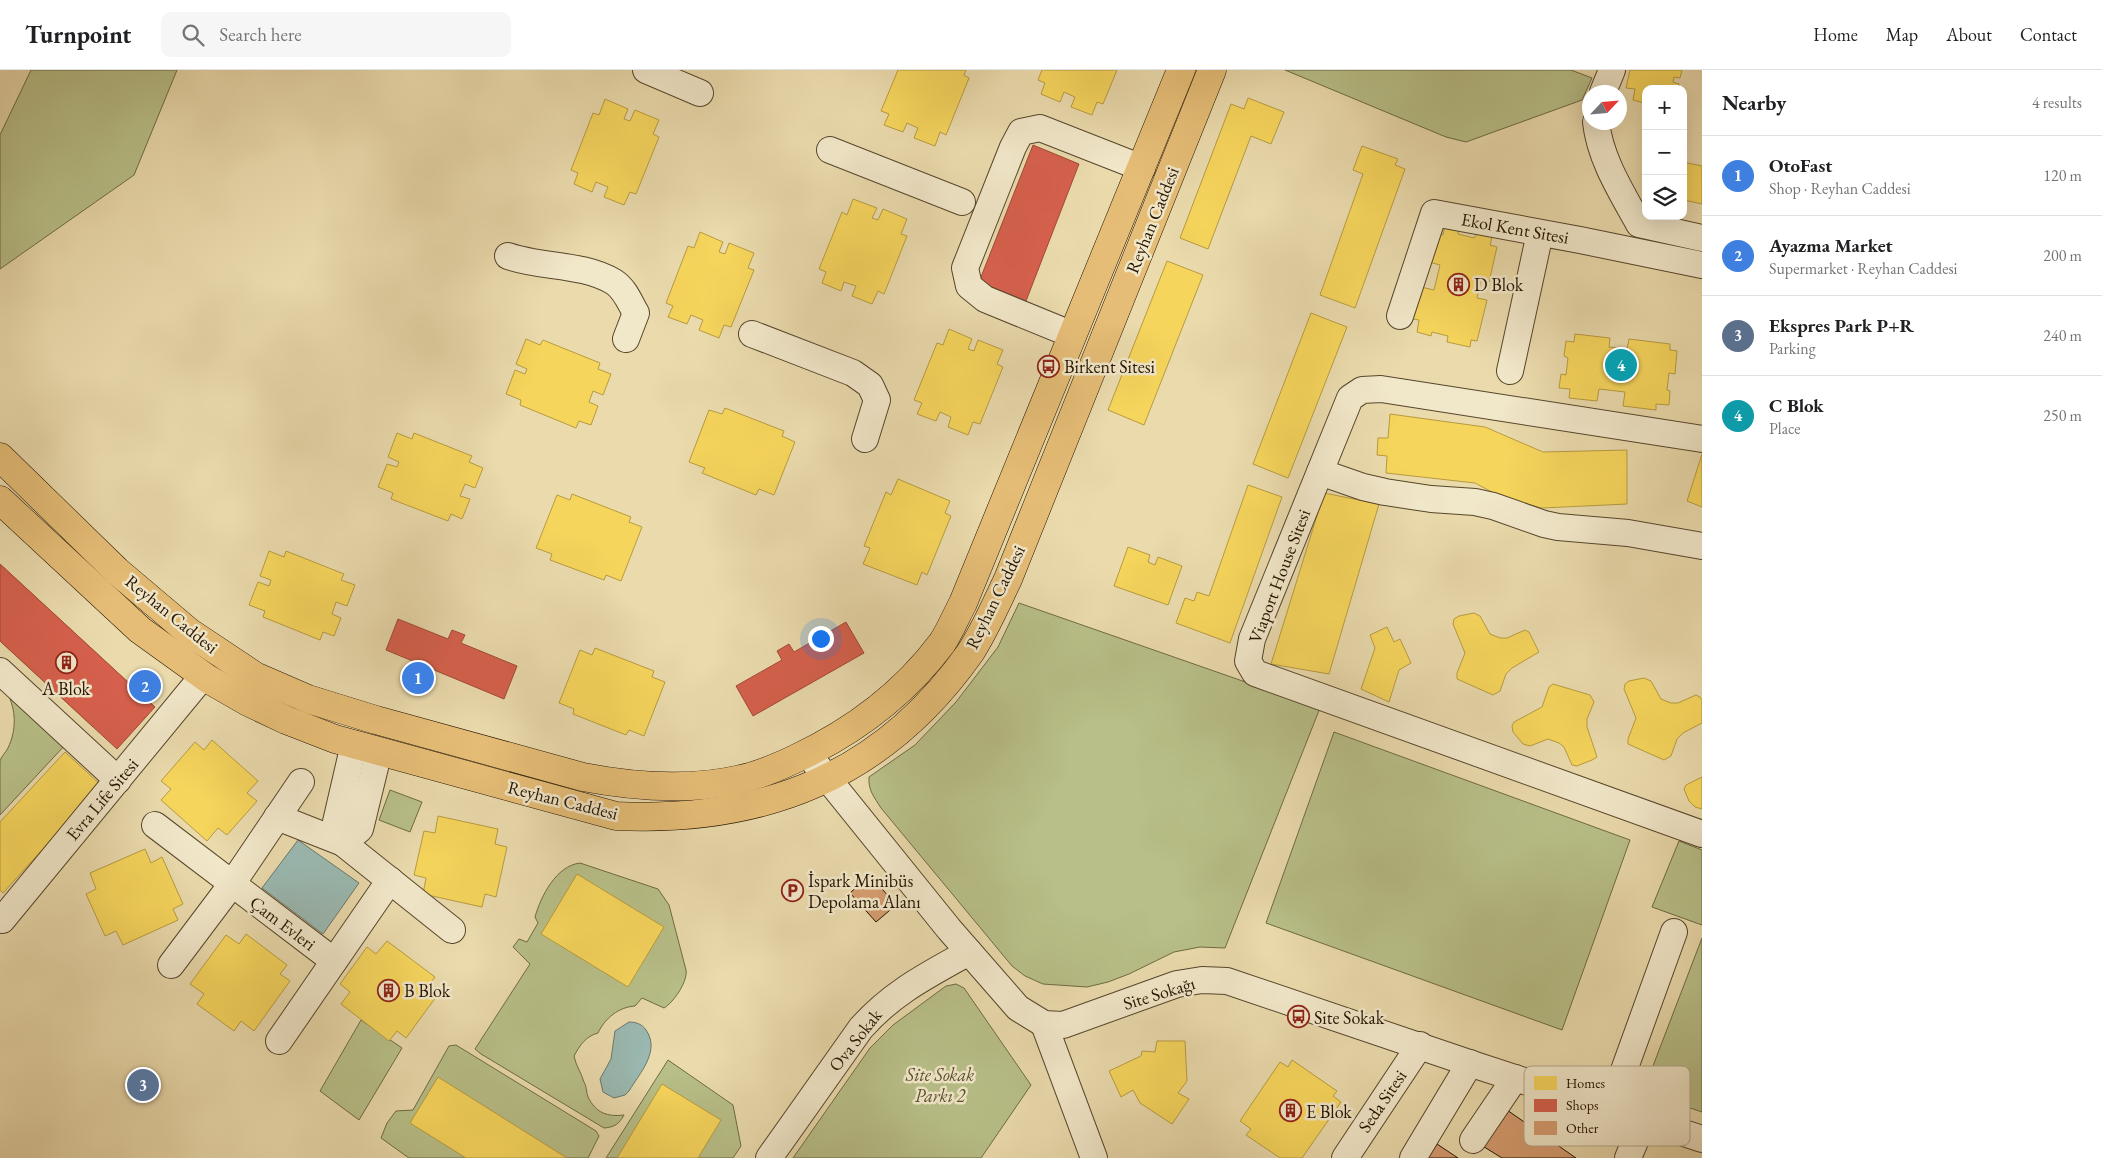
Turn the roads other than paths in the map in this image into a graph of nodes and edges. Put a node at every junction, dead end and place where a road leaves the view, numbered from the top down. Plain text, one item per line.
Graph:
1 (646, 70) edge
2 (1181, 70) edge
3 (1212, 70) edge
4 (1612, 70) edge
5 (1606, 85) edge
6 (700, 93) dead end
7 (1597, 130) edge
8 (830, 150) dead end
9 (1142, 168) junction
10 (962, 202) dead end
11 (1540, 232) junction
12 (1702, 238) edge
13 (508, 256) dead end
14 (1702, 265) edge
15 (1400, 316) dead end
16 (752, 334) dead end
17 (1073, 335) junction
18 (626, 339) dead end
19 (1510, 371) dead end
20 (865, 439) dead end
21 (1702, 439) edge
22 (0, 457) edge
23 (1320, 472) junction
24 (1006, 497) junction
25 (0, 500) edge
26 (1036, 510) junction
27 (1702, 546) edge
28 (0, 671) edge
29 (203, 676) junction
30 (376, 720) junction
31 (367, 748) junction
32 (807, 753) junction
33 (827, 779) junction
34 (118, 780) junction
35 (301, 782) dead end
36 (277, 817) junction
37 (155, 825) dead end
38 (1702, 834) edge
39 (343, 843) junction
40 (390, 880) junction
41 (232, 884) junction
42 (0, 918) edge
43 (452, 930) dead end
44 (1674, 932) dead end
45 (969, 952) junction
46 (334, 961) junction
47 (171, 965) dead end
48 (1044, 1024) junction
49 (279, 1041) dead end
50 (1420, 1045) junction
51 (1470, 1063) junction
52 (1626, 1066) edge
53 (1515, 1078) junction
54 (1524, 1081) edge
55 (1690, 1135) edge
56 (1702, 1139) edge
57 (1474, 1140) dead end
58 (1633, 1146) edge
59 (769, 1158) edge
60 (1094, 1158) edge
61 (1345, 1158) edge
62 (1413, 1158) edge
63 (1628, 1158) edge

1 - 6 street
2 - 9 main road, Reyhan Caddesi
3 - 26 main road, Reyhan Caddesi
4 - 5 street
7 - 12 street
8 - 10 street
9 - 17 main road, Reyhan Caddesi
9 - 17 street
11 - 14 street, Ekol Kent Sitesi
11 - 15 street, Ekol Kent Sitesi
11 - 19 street
13 - 18 street
16 - 20 street
17 - 24 main road, Reyhan Caddesi
21 - 23 street, Viaport House Sitesi
22 - 30 main road, Reyhan Caddesi
23 - 27 street
23 - 38 street, Viaport House Sitesi
24 - 26 main road
24 - 32 main road, Reyhan Caddesi
25 - 29 main road, Reyhan Caddesi
26 - 33 main road, Reyhan Caddesi
28 - 34 street
29 - 31 main road, Reyhan Caddesi
29 - 34 street, Evra Life Sitesi
30 - 31 main road
30 - 32 main road, Reyhan Caddesi
31 - 33 main road, Reyhan Caddesi
31 - 39 street
32 - 33 street
33 - 45 street
34 - 42 street, Evra Life Sitesi
35 - 36 street, Çam Evleri
36 - 39 street
36 - 41 street, Çam Evleri
37 - 41 street, Çam Evleri
39 - 40 street
40 - 43 street
40 - 46 street, Çam Evleri
41 - 46 street, Çam Evleri
41 - 47 street, Çam Evleri
44 - 52 street
45 - 48 street
45 - 59 street, Ova Sokak
46 - 49 street, Çam Evleri
48 - 50 street, Site Sokağı
48 - 60 street
50 - 51 street, Site Sokağı
50 - 61 street, Seda Sitesi
51 - 53 street, Site Sokağı
51 - 62 street
53 - 54 street, Site Sokağı
53 - 57 street
55 - 56 street, Site Sokağı
58 - 63 street

